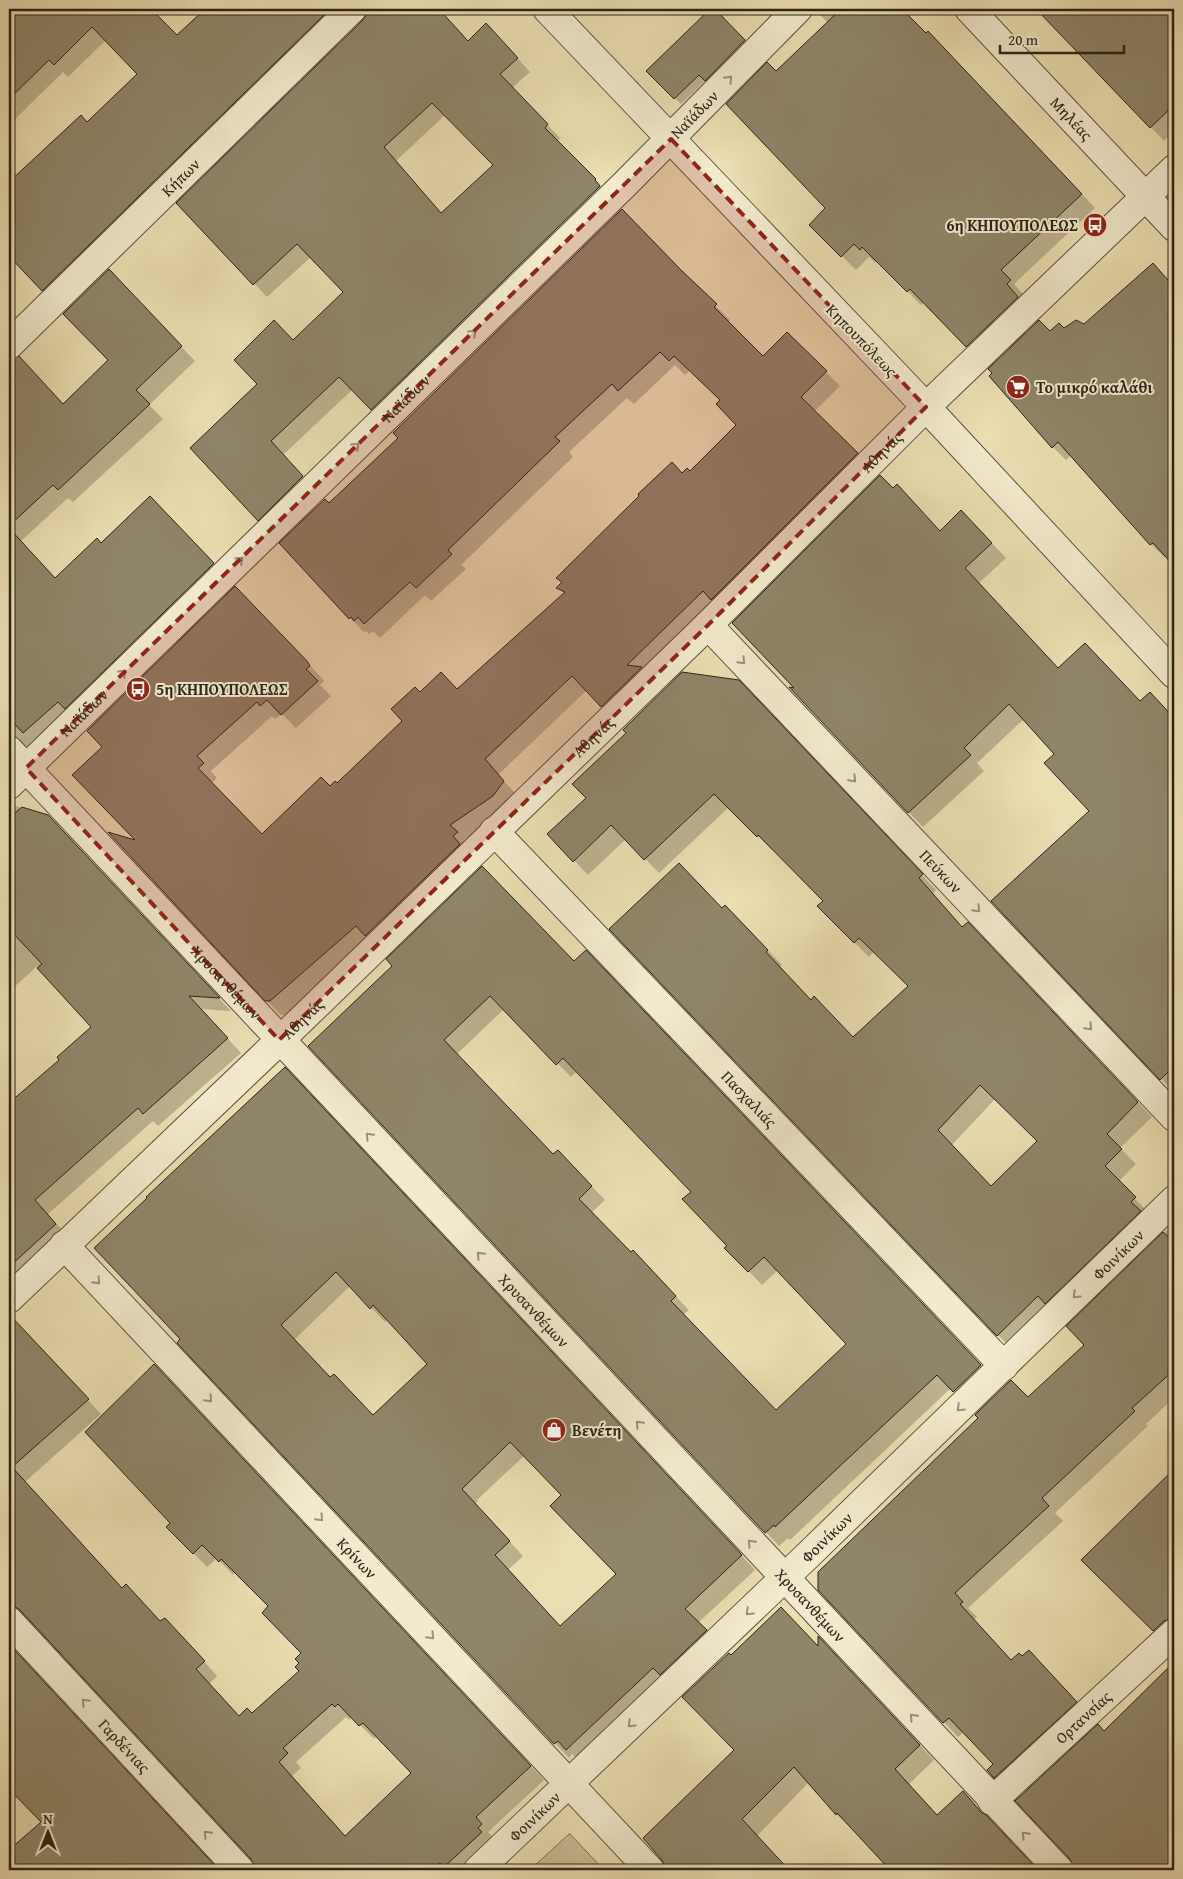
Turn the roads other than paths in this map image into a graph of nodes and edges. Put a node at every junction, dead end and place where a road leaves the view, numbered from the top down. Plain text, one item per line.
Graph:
1 (352, 9) edge
2 (547, 9) edge
3 (798, 9) edge
4 (969, 9) edge
5 (670, 139) junction
6 (1174, 169) edge
7 (1146, 197) junction
8 (1174, 226) edge
9 (9, 345) edge
10 (926, 407) junction
11 (708, 626) junction
12 (1174, 674) edge
13 (14, 768) edge
14 (494, 831) junction
15 (279, 1040) junction
16 (1174, 1117) edge
17 (1174, 1200) edge
18 (64, 1245) junction
19 (9, 1299) edge
20 (1004, 1366) junction
21 (784, 1578) junction
22 (9, 1620) edge
23 (1174, 1633) edge
24 (570, 1783) junction
25 (992, 1801) junction
26 (240, 1870) edge
27 (478, 1870) edge
28 (650, 1870) edge
29 (1059, 1870) edge

1 - 9 street, Κήπων
2 - 5 street, Κηπουπόλεως
5 -> 3 street, Ναϊάδων
4 - 7 street, Μηλέας
5 - 10 street, Κηπουπόλεως
13 -> 5 street, Ναϊάδων
6 - 7 street, Αθηνάς
7 - 8 street, Μηλέας
7 - 10 street, Αθηνάς
10 - 11 street, Αθηνάς
10 - 12 street, Κηπουπόλεως
11 - 14 street, Αθηνάς
11 -> 16 street, Πεύκων
13 - 15 street, Χρυσανθέμων
14 - 15 street, Αθηνάς
14 - 20 street, Πασχαλιάς
15 - 18 street, Αθηνάς
21 -> 15 street, Χρυσανθέμων
17 -> 20 street, Φοινίκων
18 - 19 street, Αθηνάς
18 -> 24 street, Κρίνων
20 -> 21 street, Φοινίκων
21 -> 24 street, Φοινίκων
25 -> 21 street, Χρυσανθέμων
26 -> 22 street, Γαρδένιας
23 - 25 street, Ορτανσίας
24 - 27 street, Φοινίκων
24 - 28 street, Κρίνων
29 -> 25 street, Χρυσανθέμων

